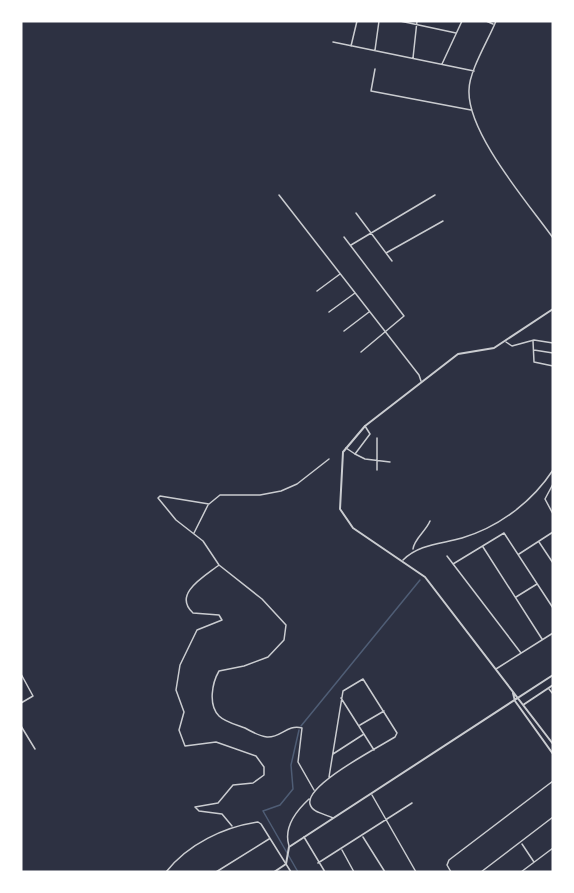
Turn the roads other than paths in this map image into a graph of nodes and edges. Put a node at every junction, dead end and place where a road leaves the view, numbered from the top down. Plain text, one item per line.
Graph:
1 (357, 21) edge
2 (379, 21) edge
3 (400, 21) edge
4 (462, 21) edge
5 (486, 21) edge
6 (496, 21) edge
7 (417, 23) edge
8 (495, 25) junction
9 (456, 33) junction
10 (333, 42) dead end
11 (351, 46) junction
12 (375, 51) junction
13 (413, 58) junction
14 (442, 64) junction
15 (375, 69) dead end
16 (475, 71) junction
17 (471, 110) junction
18 (279, 195) dead end
19 (435, 195) dead end
20 (356, 213) dead end
21 (443, 220) dead end
22 (371, 233) junction
23 (344, 237) dead end
24 (553, 238) edge
25 (351, 246) junction
26 (386, 253) junction
27 (392, 261) dead end
28 (341, 274) junction
29 (317, 291) dead end
30 (355, 293) junction
31 (553, 309) edge
32 (329, 312) dead end
33 (370, 312) junction
34 (344, 331) dead end
35 (386, 333) junction
36 (534, 340) junction
37 (506, 342) junction
38 (553, 343) edge
39 (533, 350) junction
40 (362, 352) dead end
41 (553, 353) edge
42 (553, 366) edge
43 (421, 381) junction
44 (365, 426) junction
45 (377, 438) dead end
46 (346, 447) junction
47 (355, 454) junction
48 (328, 459) dead end
49 (377, 460) junction
50 (390, 462) dead end
51 (377, 470) dead end
52 (553, 470) edge
53 (553, 484) edge
54 (208, 504) junction
55 (553, 514) edge
56 (430, 521) dead end
57 (553, 532) edge
58 (194, 534) junction
59 (538, 542) junction
60 (483, 547) junction
61 (413, 550) junction
62 (518, 555) junction
63 (447, 556) dead end
64 (403, 560) junction
65 (553, 563) edge
66 (453, 564) junction
67 (219, 565) junction
68 (537, 584) junction
69 (516, 598) junction
70 (553, 608) edge
71 (553, 633) edge
72 (542, 639) junction
73 (521, 653) junction
74 (496, 669) junction
75 (21, 674) edge
76 (553, 675) edge
77 (553, 685) edge
78 (548, 688) junction
79 (513, 693) junction
80 (553, 694) edge
81 (341, 697) junction
82 (519, 697) junction
83 (515, 700) junction
84 (21, 703) edge
85 (524, 704) junction
86 (520, 707) junction
87 (384, 711) junction
88 (21, 726) edge
89 (359, 726) junction
90 (364, 734) junction
91 (553, 744) edge
92 (35, 748) dead end
93 (374, 750) junction
94 (333, 754) junction
95 (553, 754) edge
96 (329, 777) junction
97 (553, 781) edge
98 (314, 790) junction
99 (371, 794) junction
100 (310, 798) junction
101 (412, 803) dead end
102 (553, 817) edge
103 (334, 818) junction
104 (386, 821) junction
105 (232, 826) junction
106 (304, 836) junction
107 (363, 836) junction
108 (270, 839) junction
109 (521, 843) junction
110 (289, 847) junction
111 (553, 848) edge
112 (341, 849) junction
113 (534, 862) junction
114 (318, 863) junction
115 (286, 864) junction
116 (166, 872) edge
117 (216, 872) edge
118 (274, 872) edge
119 (291, 872) edge
120 (325, 872) edge
121 (354, 872) edge
122 (385, 872) edge
123 (416, 872) edge
124 (451, 872) edge
125 (481, 872) edge
126 (521, 872) edge

1 - 11 street
2 - 12 street
3 - 7 street
4 - 9 street
5 - 8 street
6 - 8 street
7 - 9 street
7 - 13 street
8 - 16 street
9 - 14 street
10 - 11 street
11 - 12 street
12 - 13 street
13 - 14 street
14 - 16 street
15 - 17 street
16 - 17 street
17 - 24 street
18 - 28 street
19 - 22 street
20 - 22 street
21 - 26 street
22 - 25 street
22 - 26 street
23 - 25 street
25 - 35 street
26 - 27 street
28 - 29 street
28 - 30 street
30 - 32 street
30 - 33 street
31 - 37 street
33 - 34 street
33 - 35 street
35 - 40 street
35 - 43 street
36 - 37 street
36 - 38 street
36 - 39 street
37 - 43 street
39 - 41 street
39 - 42 street
43 - 44 street
44 - 46 street
44 - 47 street
45 - 49 street
46 - 47 street
46 - 64 street
47 - 49 street
48 - 54 street
49 - 50 street
49 - 51 street
52 - 61 street
53 - 55 street
54 - 58 street
54 - 58 street
56 - 61 street
57 - 59 street
58 - 67 street
59 - 62 street
59 - 65 street
60 - 62 street
60 - 66 street
60 - 69 street
61 - 64 street
62 - 68 street
63 - 66 street
64 - 74 street
66 - 73 street
67 - 98 street
67 - 105 street
68 - 69 street
68 - 70 street
69 - 72 street
71 - 72 street
72 - 73 street
73 - 74 street
74 - 79 street
75 - 84 street
76 - 82 street
77 - 78 street
78 - 80 street
78 - 85 street
79 - 82 street
79 - 83 street
81 - 87 street
81 - 89 street
81 - 94 street
82 - 83 street
82 - 85 street
83 - 86 street
83 - 99 street
85 - 86 street
85 - 91 street
86 - 95 street
87 - 89 street
87 - 93 street
88 - 92 street
89 - 90 street
90 - 93 street
90 - 94 street
93 - 96 street
94 - 96 street
96 - 98 street
97 - 124 street
98 - 100 street
99 - 103 street
99 - 104 street
100 - 103 street
100 - 110 street
101 - 104 street
102 - 109 street
103 - 106 street
104 - 107 street
104 - 123 street
105 - 108 street
105 - 116 street
106 - 110 street
106 - 114 street
107 - 112 street
107 - 122 street
108 - 115 street
108 - 117 street
109 - 113 street
109 - 125 street
110 - 115 street
111 - 113 street
112 - 114 street
112 - 121 street
113 - 126 street
114 - 120 street
115 - 118 street
115 - 119 street

